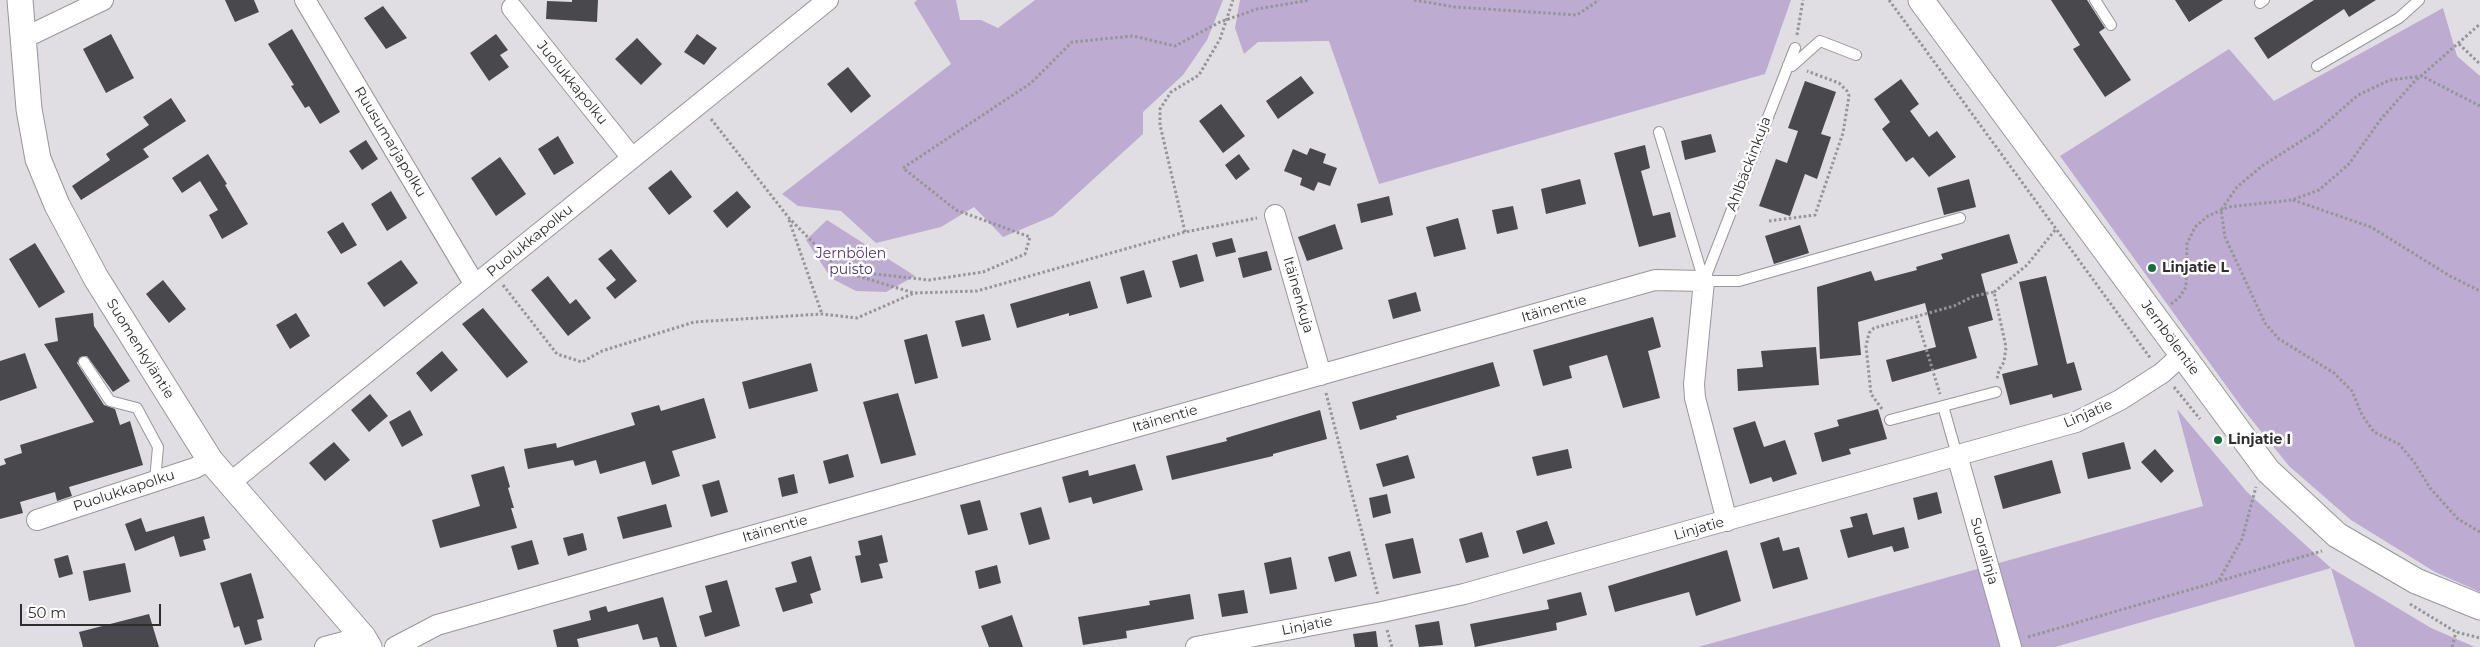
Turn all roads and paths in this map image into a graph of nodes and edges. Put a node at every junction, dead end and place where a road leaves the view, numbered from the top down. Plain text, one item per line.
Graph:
1 (20, 0) edge
2 (103, 0) edge
3 (305, 0) edge
4 (828, 0) edge
5 (1233, 0) edge
6 (1310, 0) edge
7 (1414, 0) edge
8 (1599, 0) edge
9 (1803, 0) edge
10 (1921, 0) edge
11 (2095, 0) edge
12 (2419, 0) edge
13 (512, 8) dead end
14 (1227, 20) junction
15 (2480, 24) edge
16 (2111, 25) dead end
17 (22, 38) junction
18 (2459, 44) junction
19 (1795, 48) joint
20 (1856, 55) dead end
21 (2480, 64) edge
22 (1790, 65) junction
23 (2317, 66) dead end
24 (2422, 76) junction
25 (699, 104) junction
26 (2480, 106) edge
27 (1659, 132) dead end
28 (632, 158) junction
29 (2292, 200) junction
30 (2221, 210) junction
31 (1275, 215) joint
32 (789, 218) junction
33 (1960, 218) dead end
34 (1769, 221) dead end
35 (2056, 229) dead end
36 (1185, 232) junction
37 (839, 270) junction
38 (492, 271) junction
39 (1704, 280) junction
40 (476, 285) junction
41 (2480, 291) edge
42 (1994, 292) junction
43 (914, 293) junction
44 (2179, 298) dead end
45 (822, 314) junction
46 (1916, 316) junction
47 (2182, 355) junction
48 (84, 362) dead end
49 (1321, 375) junction
50 (1996, 392) joint
51 (1943, 406) junction
52 (1890, 420) joint
53 (1957, 455) junction
54 (210, 460) junction
55 (155, 481) junction
56 (231, 482) junction
57 (2256, 485) dead end
58 (37, 520) dead end
59 (1727, 521) junction
60 (2480, 532) edge
61 (2330, 549) dead end
62 (2219, 581) junction
63 (2480, 607) edge
64 (1382, 612) junction
65 (2456, 632) dead end
66 (366, 642) edge
67 (2010, 645) edge
68 (325, 647) edge
69 (395, 647) edge
70 (1196, 647) edge
71 (1392, 647) edge
72 (2452, 647) edge

1 - 17 street, Suomenkyläntie
2 - 17 street
3 - 40 street, Ruusumarjapolku
4 - 25 street, Puolukkapolku
5 - 14 path
6 - 14 path
7 - 8 path
9 - 19 path
10 - 47 street, Jernbölentie
11 - 16 lane
12 - 23 lane
13 - 28 street, Juolukkapolku
14 - 36 path
14 - 37 path
15 - 18 path
17 - 54 street, Suomenkyläntie
18 - 21 path
18 - 24 path
19 - 22 lane, Ahlbäckinkuja
20 - 22 lane
22 - 34 path
22 - 39 lane, Ahlbäckinkuja
24 - 26 path
24 - 29 path
24 - 30 path
25 - 28 street, Puolukkapolku
25 - 32 path
27 - 39 lane
28 - 38 street, Puolukkapolku
29 - 30 path
29 - 41 path
30 - 44 path
30 - 60 path
31 - 36 path
31 - 49 street, Itäinenkuja
32 - 37 path
32 - 45 path
33 - 39 lane
35 - 42 path
36 - 43 path
37 - 43 path
38 - 40 street, Puolukkapolku
38 - 45 path
39 - 49 street, Itäinentie
39 - 59 street
40 - 56 street, Puolukkapolku
42 - 46 path
42 - 50 path
43 - 45 path
46 - 51 path
46 - 52 path
47 - 53 street, Linjatie
47 - 63 street, Jernbölentie
48 - 55 lane
49 - 64 path
49 - 69 street, Itäinentie
50 - 51 lane
51 - 52 lane
51 - 53 lane
53 - 59 street, Linjatie
53 - 67 street, Suoralinja
54 - 55 street, Puolukkapolku
54 - 56 street, Suomenkyläntie
55 - 58 street, Puolukkapolku
56 - 66 street, Suomenkyläntie
57 - 62 path
59 - 64 street, Linjatie
61 - 62 path
62 - 67 path
64 - 70 street, Linjatie
64 - 71 path
65 - 72 path
66 - 68 street

